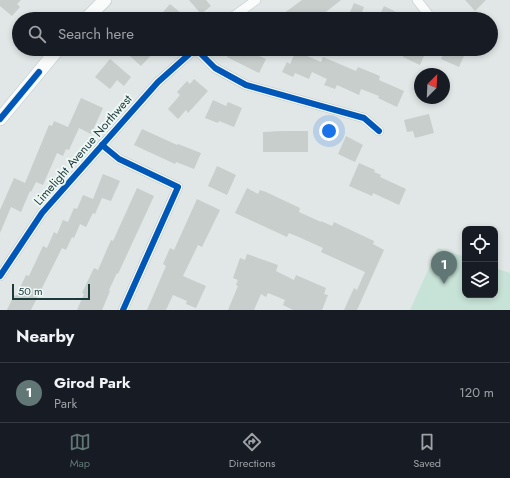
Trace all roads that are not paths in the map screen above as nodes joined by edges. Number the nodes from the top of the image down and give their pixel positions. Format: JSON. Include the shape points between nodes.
{"nodes":[{"id":1,"x":105,"y":0,"type":"edge"},
{"id":2,"x":256,"y":0,"type":"edge"},
{"id":3,"x":417,"y":0,"type":"edge"},
{"id":4,"x":93,"y":12,"type":"edge"},
{"id":5,"x":240,"y":12,"type":"edge"},
{"id":6,"x":427,"y":12,"type":"edge"},
{"id":7,"x":52,"y":56,"type":"edge"},
{"id":8,"x":187,"y":56,"type":"edge"},
{"id":9,"x":202,"y":56,"type":"edge"},
{"id":10,"x":0,"y":119,"type":"edge"},
{"id":11,"x":379,"y":131,"type":"dead end"},
{"id":12,"x":102,"y":145,"type":"junction"},
{"id":13,"x":0,"y":276,"type":"edge"},
{"id":14,"x":123,"y":310,"type":"edge"}],
"edges":[{"from":1,"to":4,"type":"main road"},
{"from":2,"to":5,"type":"street"},
{"from":3,"to":6,"type":"street"},
{"from":7,"to":10,"type":"main road"},
{"from":8,"to":12,"type":"street","name":"Limelight Avenue Northwest","via":[[158,82]]},
{"from":9,"to":11,"type":"street","via":[[214,68],[246,85],[364,118]]},
{"from":12,"to":13,"type":"street","name":"Limelight Avenue Northwest","via":[[42,213]]},
{"from":12,"to":14,"type":"street","via":[[119,159],[178,187]]}]}
